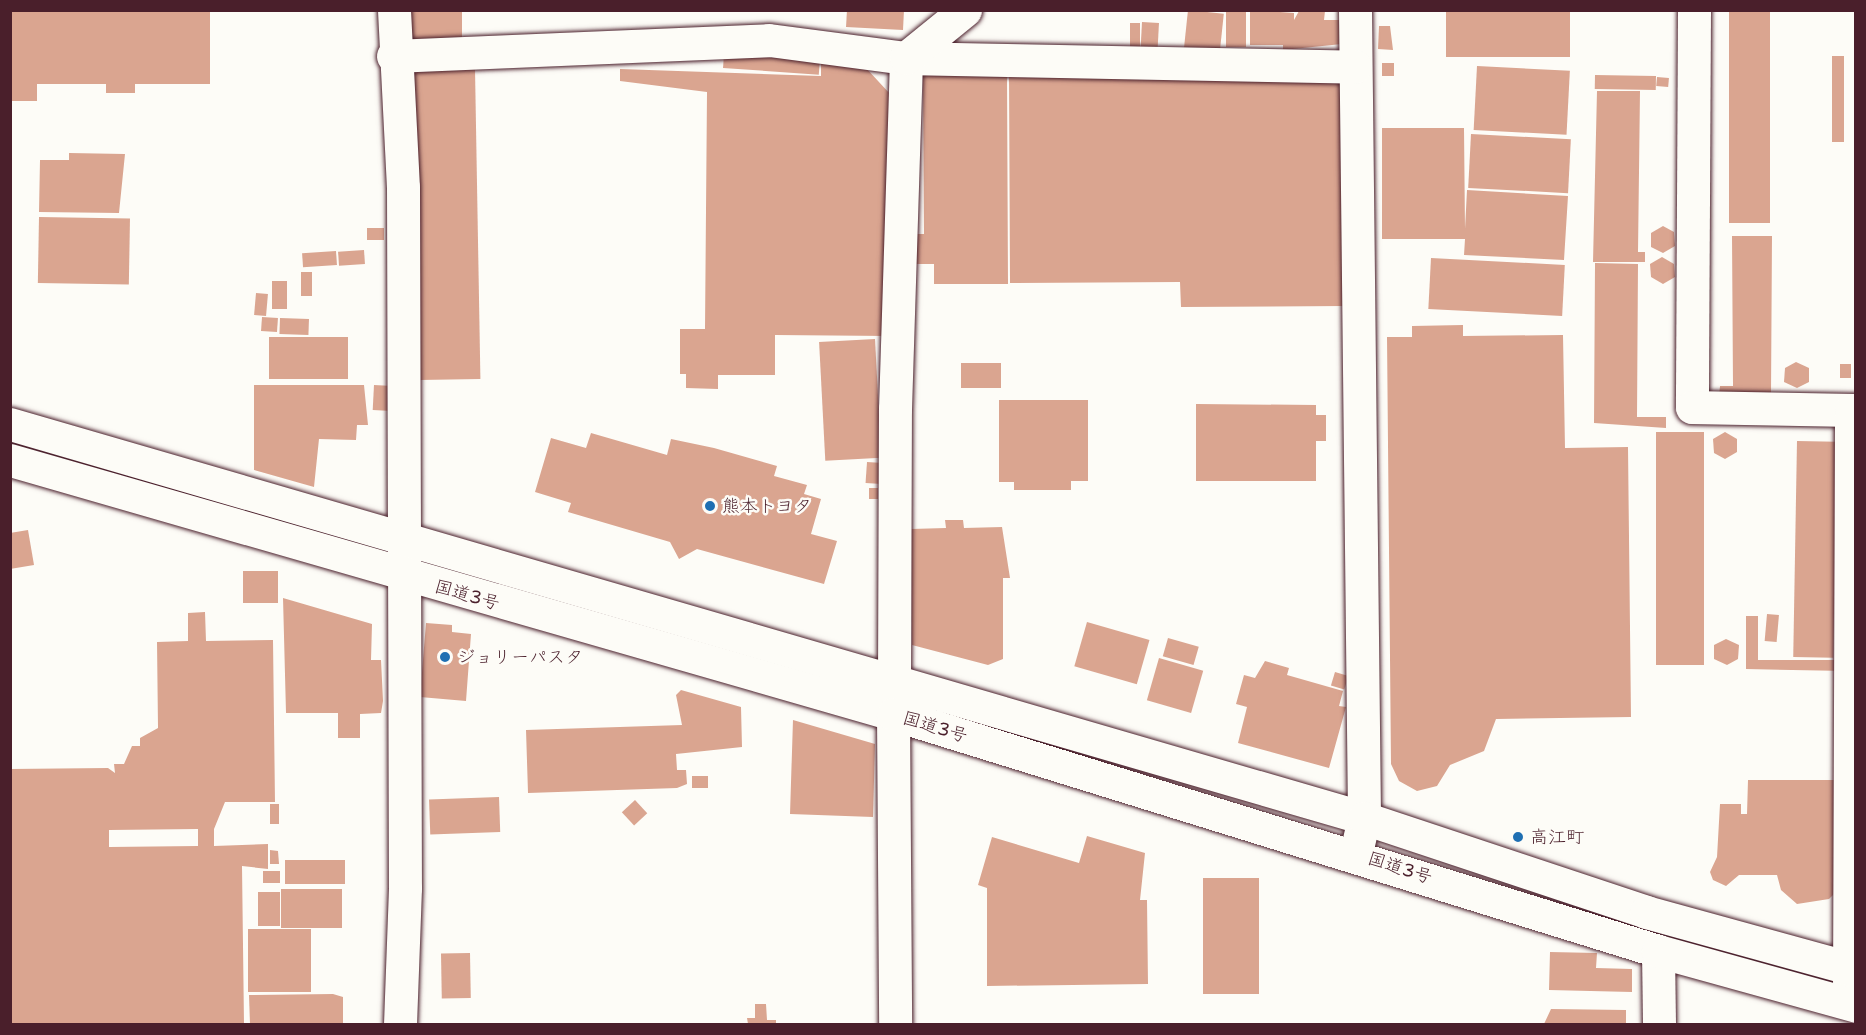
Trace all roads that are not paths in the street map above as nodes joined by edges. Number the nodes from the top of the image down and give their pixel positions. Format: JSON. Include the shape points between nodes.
{"nodes":[{"id":1,"x":394,"y":10,"type":"edge"},
{"id":2,"x":965,"y":10,"type":"edge"},
{"id":3,"x":1355,"y":10,"type":"edge"},
{"id":4,"x":1694,"y":10,"type":"edge"},
{"id":5,"x":393,"y":56,"type":"junction"},
{"id":6,"x":906,"y":58,"type":"junction"},
{"id":7,"x":1355,"y":67,"type":"junction"},
{"id":8,"x":1853,"y":410,"type":"edge"},
{"id":9,"x":10,"y":424,"type":"edge"},
{"id":10,"x":10,"y":460,"type":"edge"},
{"id":11,"x":405,"y":541,"type":"junction"},
{"id":12,"x":401,"y":576,"type":"junction"},
{"id":13,"x":1853,"y":665,"type":"edge"},
{"id":14,"x":893,"y":698,"type":"junction"},
{"id":15,"x":1364,"y":818,"type":"junction"},
{"id":16,"x":1356,"y":854,"type":"junction"},
{"id":17,"x":1658,"y":951,"type":"junction"},
{"id":18,"x":1851,"y":969,"type":"edge"},
{"id":19,"x":1852,"y":1006,"type":"edge"},
{"id":20,"x":400,"y":1024,"type":"edge"},
{"id":21,"x":894,"y":1024,"type":"edge"},
{"id":22,"x":1659,"y":1024,"type":"edge"}],
"edges":[{"from":1,"to":5,"type":"main road"},
{"from":2,"to":6,"type":"main road"},
{"from":3,"to":7,"type":"main road"},
{"from":4,"to":8,"type":"main road","via":[[1692,407]]},
{"from":5,"to":6,"type":"main road","via":[[770,40]]},
{"from":5,"to":11,"type":"main road","via":[[403,187]]},
{"from":6,"to":7,"type":"main road"},
{"from":6,"to":14,"type":"main road","via":[[895,409]]},
{"from":7,"to":15,"type":"main road"},
{"from":8,"to":13,"type":"main road"},
{"from":9,"to":11,"type":"main road","name":"国道3号"},
{"from":10,"to":12,"type":"main road","name":"国道3号"},
{"from":11,"to":12,"type":"main road"},
{"from":11,"to":14,"type":"main road","name":"国道3号"},
{"from":12,"to":14,"type":"main road","name":"国道3号"},
{"from":12,"to":20,"type":"main road","via":[[405,888]]},
{"from":13,"to":18,"type":"main road"},
{"from":14,"to":15,"type":"main road","name":"国道3号"},
{"from":14,"to":16,"type":"main road","name":"国道3号"},
{"from":14,"to":21,"type":"main road"},
{"from":15,"to":16,"type":"main road"},
{"from":15,"to":18,"type":"main road","name":"国道3号","via":[[1646,912]]},
{"from":16,"to":17,"type":"main road","name":"国道3号"},
{"from":17,"to":19,"type":"main road","name":"国道3号"},
{"from":17,"to":22,"type":"main road"},
{"from":18,"to":19,"type":"main road"}]}
